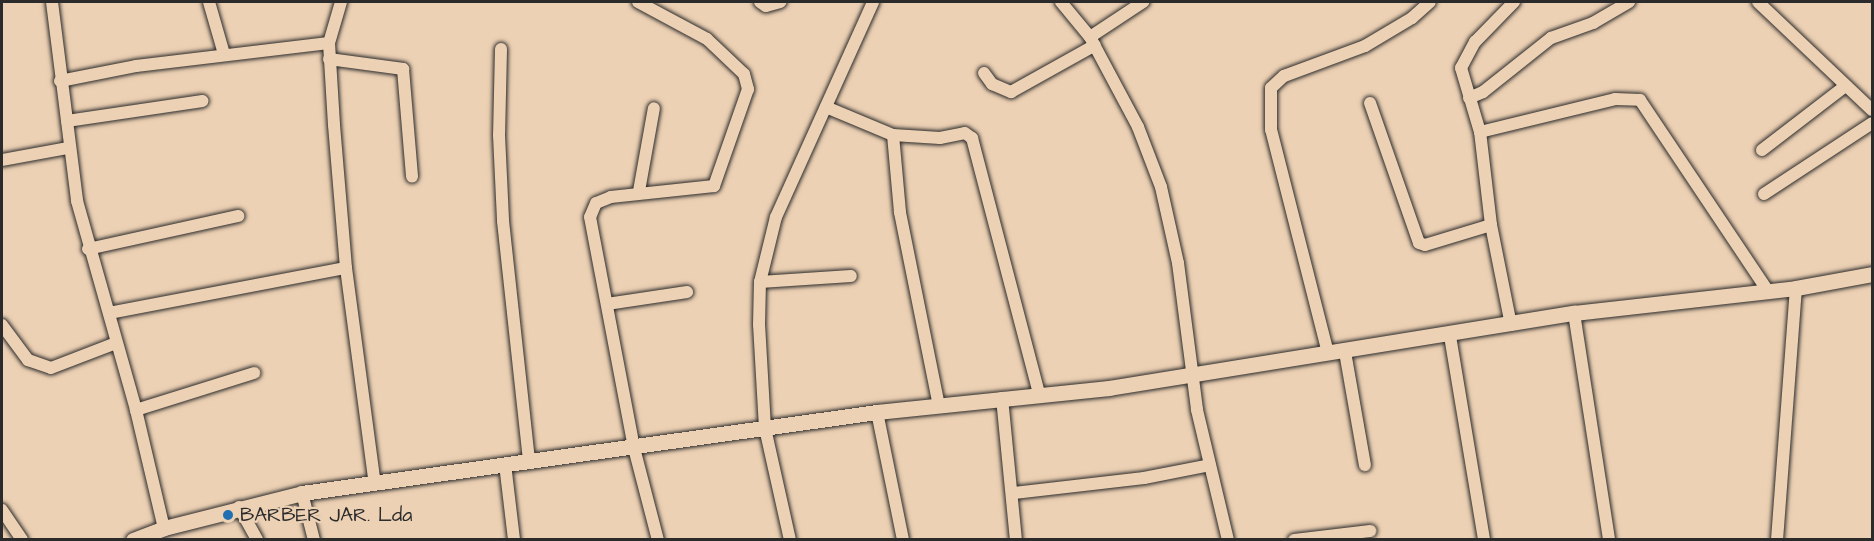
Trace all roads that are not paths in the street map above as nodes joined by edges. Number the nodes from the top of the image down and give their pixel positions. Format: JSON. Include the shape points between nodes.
{"nodes":[{"id":1,"x":54,"y":2,"type":"edge"},
{"id":2,"x":209,"y":2,"type":"edge"},
{"id":3,"x":341,"y":2,"type":"edge"},
{"id":4,"x":638,"y":2,"type":"edge"},
{"id":5,"x":760,"y":2,"type":"edge"},
{"id":6,"x":780,"y":2,"type":"edge"},
{"id":7,"x":873,"y":2,"type":"edge"},
{"id":8,"x":1061,"y":2,"type":"edge"},
{"id":9,"x":1143,"y":2,"type":"edge"},
{"id":10,"x":1430,"y":2,"type":"edge"},
{"id":11,"x":1514,"y":2,"type":"edge"},
{"id":12,"x":1629,"y":2,"type":"edge"},
{"id":13,"x":1758,"y":2,"type":"edge"},
{"id":14,"x":1092,"y":41,"type":"junction"},
{"id":15,"x":329,"y":43,"type":"junction"},
{"id":16,"x":501,"y":49,"type":"dead end"},
{"id":17,"x":224,"y":54,"type":"junction"},
{"id":18,"x":329,"y":59,"type":"junction"},
{"id":19,"x":984,"y":73,"type":"dead end"},
{"id":20,"x":60,"y":81,"type":"junction"},
{"id":21,"x":1844,"y":87,"type":"junction"},
{"id":22,"x":1468,"y":98,"type":"junction"},
{"id":23,"x":203,"y":101,"type":"dead end"},
{"id":24,"x":1370,"y":104,"type":"dead end"},
{"id":25,"x":826,"y":107,"type":"junction"},
{"id":26,"x":654,"y":108,"type":"dead end"},
{"id":27,"x":1872,"y":110,"type":"edge"},
{"id":28,"x":66,"y":121,"type":"junction"},
{"id":29,"x":1872,"y":123,"type":"edge"},
{"id":30,"x":1480,"y":132,"type":"junction"},
{"id":31,"x":893,"y":135,"type":"junction"},
{"id":32,"x":68,"y":148,"type":"junction"},
{"id":33,"x":1762,"y":150,"type":"dead end"},
{"id":34,"x":2,"y":160,"type":"edge"},
{"id":35,"x":412,"y":177,"type":"dead end"},
{"id":36,"x":639,"y":191,"type":"junction"},
{"id":37,"x":1764,"y":194,"type":"dead end"},
{"id":38,"x":238,"y":216,"type":"dead end"},
{"id":39,"x":1491,"y":225,"type":"junction"},
{"id":40,"x":88,"y":249,"type":"junction"},
{"id":41,"x":346,"y":268,"type":"junction"},
{"id":42,"x":1872,"y":274,"type":"edge"},
{"id":43,"x":851,"y":276,"type":"dead end"},
{"id":44,"x":760,"y":282,"type":"junction"},
{"id":45,"x":1796,"y":288,"type":"junction"},
{"id":46,"x":1768,"y":291,"type":"junction"},
{"id":47,"x":687,"y":292,"type":"dead end"},
{"id":48,"x":607,"y":304,"type":"junction"},
{"id":49,"x":109,"y":313,"type":"junction"},
{"id":50,"x":1574,"y":314,"type":"junction"},
{"id":51,"x":2,"y":325,"type":"edge"},
{"id":52,"x":1511,"y":325,"type":"junction"},
{"id":53,"x":1450,"y":336,"type":"junction"},
{"id":54,"x":116,"y":342,"type":"junction"},
{"id":55,"x":1345,"y":352,"type":"junction"},
{"id":56,"x":1328,"y":353,"type":"junction"},
{"id":57,"x":254,"y":373,"type":"dead end"},
{"id":58,"x":1191,"y":375,"type":"junction"},
{"id":59,"x":1040,"y":393,"type":"junction"},
{"id":60,"x":1002,"y":398,"type":"junction"},
{"id":61,"x":939,"y":406,"type":"junction"},
{"id":62,"x":136,"y":410,"type":"junction"},
{"id":63,"x":877,"y":412,"type":"junction"},
{"id":64,"x":765,"y":428,"type":"junction"},
{"id":65,"x":634,"y":448,"type":"junction"},
{"id":66,"x":529,"y":460,"type":"junction"},
{"id":67,"x":505,"y":464,"type":"junction"},
{"id":68,"x":1210,"y":465,"type":"junction"},
{"id":69,"x":1365,"y":465,"type":"dead end"},
{"id":70,"x":375,"y":484,"type":"junction"},
{"id":71,"x":302,"y":493,"type":"junction"},
{"id":72,"x":1014,"y":493,"type":"junction"},
{"id":73,"x":239,"y":507,"type":"junction"},
{"id":74,"x":2,"y":510,"type":"edge"},
{"id":75,"x":164,"y":528,"type":"junction"},
{"id":76,"x":1370,"y":531,"type":"dead end"},
{"id":77,"x":134,"y":539,"type":"edge"},
{"id":78,"x":22,"y":540,"type":"edge"},
{"id":79,"x":257,"y":540,"type":"edge"},
{"id":80,"x":314,"y":540,"type":"edge"},
{"id":81,"x":514,"y":540,"type":"edge"},
{"id":82,"x":658,"y":540,"type":"edge"},
{"id":83,"x":790,"y":540,"type":"edge"},
{"id":84,"x":903,"y":540,"type":"edge"},
{"id":85,"x":1016,"y":540,"type":"edge"},
{"id":86,"x":1228,"y":540,"type":"edge"},
{"id":87,"x":1294,"y":540,"type":"edge"},
{"id":88,"x":1484,"y":540,"type":"edge"},
{"id":89,"x":1609,"y":540,"type":"edge"},
{"id":90,"x":1777,"y":540,"type":"edge"}],
"edges":[{"from":1,"to":20,"type":"street"},
{"from":2,"to":17,"type":"street"},
{"from":3,"to":15,"type":"street"},
{"from":4,"to":36,"type":"street","via":[[707,39],[744,74],[748,89],[714,186]]},
{"from":5,"to":6,"type":"street","via":[[766,6]]},
{"from":7,"to":25,"type":"street"},
{"from":8,"to":14,"type":"street"},
{"from":9,"to":14,"type":"street"},
{"from":10,"to":56,"type":"street","via":[[1412,18],[1365,46],[1284,76],[1271,88],[1271,130]]},
{"from":11,"to":22,"type":"street","via":[[1466,55],[1461,68]]},
{"from":12,"to":22,"type":"street","via":[[1593,23],[1543,43],[1483,92]]},
{"from":13,"to":21,"type":"street"},
{"from":14,"to":19,"type":"street","via":[[1011,92],[997,87]]},
{"from":14,"to":58,"type":"street","via":[[1138,127],[1161,187],[1178,263]]},
{"from":15,"to":17,"type":"street"},
{"from":15,"to":18,"type":"street"},
{"from":16,"to":66,"type":"street","via":[[503,221]]},
{"from":17,"to":20,"type":"street"},
{"from":18,"to":35,"type":"street","via":[[403,69]]},
{"from":18,"to":41,"type":"street"},
{"from":20,"to":28,"type":"street"},
{"from":21,"to":27,"type":"street"},
{"from":21,"to":33,"type":"street"},
{"from":22,"to":30,"type":"street"},
{"from":23,"to":28,"type":"street"},
{"from":24,"to":39,"type":"street","via":[[1421,245]]},
{"from":25,"to":31,"type":"street"},
{"from":25,"to":44,"type":"street","via":[[776,218]]},
{"from":26,"to":36,"type":"street"},
{"from":28,"to":32,"type":"street"},
{"from":29,"to":37,"type":"street"},
{"from":30,"to":39,"type":"street"},
{"from":30,"to":46,"type":"street","via":[[1615,99],[1640,100]]},
{"from":31,"to":59,"type":"street","via":[[921,138],[964,133],[972,138]]},
{"from":31,"to":61,"type":"street","via":[[903,232]]},
{"from":32,"to":34,"type":"street"},
{"from":32,"to":40,"type":"street"},
{"from":36,"to":48,"type":"street","via":[[611,197],[591,208],[590,226]]},
{"from":38,"to":40,"type":"street"},
{"from":39,"to":52,"type":"street"},
{"from":40,"to":49,"type":"street"},
{"from":41,"to":49,"type":"street"},
{"from":41,"to":70,"type":"street"},
{"from":42,"to":45,"type":"street"},
{"from":43,"to":44,"type":"street"},
{"from":44,"to":64,"type":"street"},
{"from":45,"to":46,"type":"street"},
{"from":45,"to":90,"type":"street"},
{"from":46,"to":50,"type":"street"},
{"from":47,"to":48,"type":"street"},
{"from":48,"to":65,"type":"street"},
{"from":49,"to":54,"type":"street"},
{"from":50,"to":52,"type":"street"},
{"from":50,"to":89,"type":"street"},
{"from":51,"to":54,"type":"street","via":[[28,360],[45,367],[64,365]]},
{"from":52,"to":53,"type":"street"},
{"from":53,"to":55,"type":"street"},
{"from":53,"to":88,"type":"street"},
{"from":54,"to":62,"type":"street"},
{"from":55,"to":56,"type":"street"},
{"from":55,"to":69,"type":"street"},
{"from":56,"to":58,"type":"street"},
{"from":57,"to":62,"type":"street"},
{"from":58,"to":59,"type":"street"},
{"from":58,"to":68,"type":"street"},
{"from":59,"to":60,"type":"street"},
{"from":60,"to":61,"type":"street"},
{"from":60,"to":72,"type":"street"},
{"from":61,"to":63,"type":"street"},
{"from":62,"to":75,"type":"street"},
{"from":63,"to":64,"type":"street"},
{"from":63,"to":84,"type":"street"},
{"from":64,"to":65,"type":"street"},
{"from":64,"to":83,"type":"street"},
{"from":65,"to":66,"type":"street"},
{"from":65,"to":82,"type":"street"},
{"from":66,"to":67,"type":"street"},
{"from":67,"to":70,"type":"street"},
{"from":67,"to":81,"type":"street"},
{"from":68,"to":72,"type":"street","via":[[1144,478]]},
{"from":68,"to":86,"type":"street"},
{"from":70,"to":71,"type":"street"},
{"from":71,"to":73,"type":"street"},
{"from":71,"to":80,"type":"street"},
{"from":72,"to":85,"type":"street"},
{"from":73,"to":75,"type":"street"},
{"from":73,"to":79,"type":"street"},
{"from":74,"to":78,"type":"street"},
{"from":75,"to":77,"type":"street"},
{"from":76,"to":87,"type":"street"}]}
